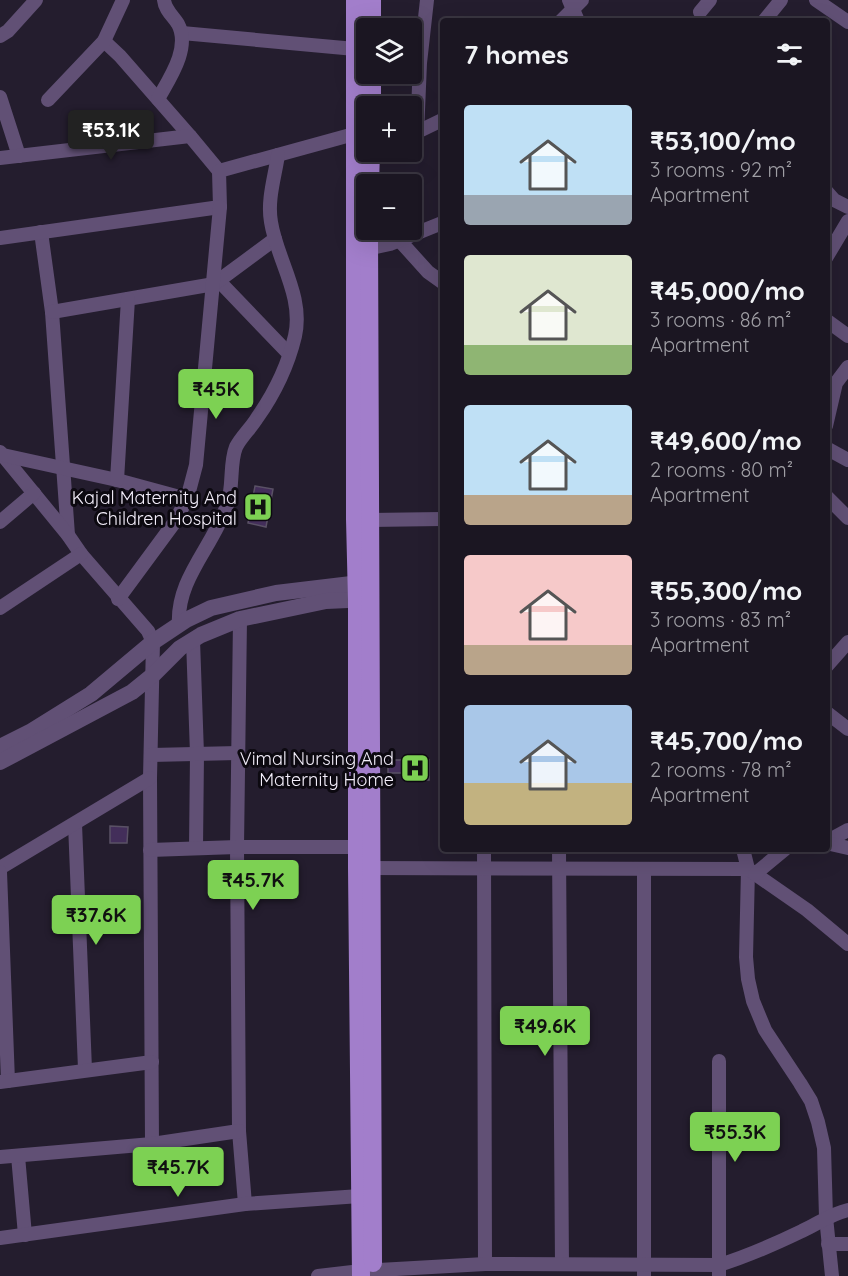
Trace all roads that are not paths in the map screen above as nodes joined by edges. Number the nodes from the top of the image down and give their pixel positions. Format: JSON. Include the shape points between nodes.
{"nodes":[{"id":1,"x":36,"y":0,"type":"edge"},
{"id":2,"x":123,"y":0,"type":"edge"},
{"id":3,"x":164,"y":0,"type":"edge"},
{"id":4,"x":355,"y":0,"type":"edge"},
{"id":5,"x":372,"y":0,"type":"edge"},
{"id":6,"x":427,"y":0,"type":"edge"},
{"id":7,"x":710,"y":0,"type":"edge"},
{"id":8,"x":781,"y":0,"type":"edge"},
{"id":9,"x":816,"y":0,"type":"edge"},
{"id":10,"x":576,"y":8,"type":"edge"},
{"id":11,"x":700,"y":12,"type":"dead end"},
{"id":12,"x":372,"y":18,"type":"edge"},
{"id":13,"x":564,"y":18,"type":"edge"},
{"id":14,"x":766,"y":18,"type":"edge"},
{"id":15,"x":848,"y":22,"type":"edge"},
{"id":16,"x":182,"y":33,"type":"junction"},
{"id":17,"x":0,"y":36,"type":"edge"},
{"id":18,"x":104,"y":41,"type":"junction"},
{"id":19,"x":355,"y":50,"type":"junction"},
{"id":20,"x":358,"y":96,"type":"edge"},
{"id":21,"x":417,"y":96,"type":"edge"},
{"id":22,"x":0,"y":97,"type":"edge"},
{"id":23,"x":158,"y":99,"type":"junction"},
{"id":24,"x":48,"y":100,"type":"dead end"},
{"id":25,"x":440,"y":121,"type":"edge"},
{"id":26,"x":422,"y":130,"type":"edge"},
{"id":27,"x":190,"y":136,"type":"junction"},
{"id":28,"x":356,"y":146,"type":"edge"},
{"id":29,"x":278,"y":155,"type":"junction"},
{"id":30,"x":19,"y":156,"type":"junction"},
{"id":31,"x":0,"y":159,"type":"edge"},
{"id":32,"x":361,"y":162,"type":"edge"},
{"id":33,"x":219,"y":171,"type":"junction"},
{"id":34,"x":830,"y":198,"type":"edge"},
{"id":35,"x":220,"y":207,"type":"junction"},
{"id":36,"x":848,"y":207,"type":"edge"},
{"id":37,"x":848,"y":221,"type":"edge"},
{"id":38,"x":440,"y":225,"type":"edge"},
{"id":39,"x":41,"y":232,"type":"junction"},
{"id":40,"x":0,"y":238,"type":"edge"},
{"id":41,"x":274,"y":239,"type":"junction"},
{"id":42,"x":365,"y":240,"type":"edge"},
{"id":43,"x":400,"y":241,"type":"junction"},
{"id":44,"x":361,"y":250,"type":"junction"},
{"id":45,"x":830,"y":251,"type":"edge"},
{"id":46,"x":440,"y":281,"type":"edge"},
{"id":47,"x":216,"y":282,"type":"junction"},
{"id":48,"x":128,"y":299,"type":"junction"},
{"id":49,"x":52,"y":312,"type":"junction"},
{"id":50,"x":830,"y":323,"type":"edge"},
{"id":51,"x":848,"y":336,"type":"edge"},
{"id":52,"x":289,"y":354,"type":"junction"},
{"id":53,"x":848,"y":367,"type":"edge"},
{"id":54,"x":830,"y":409,"type":"edge"},
{"id":55,"x":830,"y":450,"type":"edge"},
{"id":56,"x":1,"y":453,"type":"edge"},
{"id":57,"x":848,"y":460,"type":"edge"},
{"id":58,"x":64,"y":469,"type":"junction"},
{"id":59,"x":117,"y":480,"type":"junction"},
{"id":60,"x":34,"y":494,"type":"junction"},
{"id":61,"x":187,"y":499,"type":"junction"},
{"id":62,"x":830,"y":499,"type":"edge"},
{"id":63,"x":848,"y":518,"type":"edge"},
{"id":64,"x":440,"y":519,"type":"edge"},
{"id":65,"x":370,"y":520,"type":"junction"},
{"id":66,"x":0,"y":522,"type":"edge"},
{"id":67,"x":69,"y":535,"type":"junction"},
{"id":68,"x":81,"y":554,"type":"junction"},
{"id":69,"x":363,"y":591,"type":"junction"},
{"id":70,"x":118,"y":599,"type":"junction"},
{"id":71,"x":0,"y":608,"type":"edge"},
{"id":72,"x":240,"y":619,"type":"junction"},
{"id":73,"x":179,"y":626,"type":"junction"},
{"id":74,"x":193,"y":640,"type":"junction"},
{"id":75,"x":153,"y":642,"type":"junction"},
{"id":76,"x":847,"y":644,"type":"edge"},
{"id":77,"x":830,"y":663,"type":"edge"},
{"id":78,"x":153,"y":675,"type":"junction"},
{"id":79,"x":830,"y":715,"type":"edge"},
{"id":80,"x":848,"y":729,"type":"edge"},
{"id":81,"x":0,"y":747,"type":"edge"},
{"id":82,"x":238,"y":753,"type":"junction"},
{"id":83,"x":151,"y":754,"type":"junction"},
{"id":84,"x":197,"y":754,"type":"junction"},
{"id":85,"x":0,"y":762,"type":"edge"},
{"id":86,"x":150,"y":778,"type":"junction"},
{"id":87,"x":75,"y":824,"type":"junction"},
{"id":88,"x":848,"y":830,"type":"edge"},
{"id":89,"x":830,"y":841,"type":"edge"},
{"id":90,"x":830,"y":844,"type":"edge"},
{"id":91,"x":237,"y":847,"type":"junction"},
{"id":92,"x":357,"y":847,"type":"junction"},
{"id":93,"x":196,"y":848,"type":"junction"},
{"id":94,"x":848,"y":848,"type":"edge"},
{"id":95,"x":150,"y":850,"type":"junction"},
{"id":96,"x":484,"y":852,"type":"edge"},
{"id":97,"x":559,"y":852,"type":"edge"},
{"id":98,"x":743,"y":852,"type":"edge"},
{"id":99,"x":781,"y":852,"type":"edge"},
{"id":100,"x":364,"y":868,"type":"junction"},
{"id":101,"x":484,"y":869,"type":"junction"},
{"id":102,"x":559,"y":869,"type":"junction"},
{"id":103,"x":644,"y":869,"type":"junction"},
{"id":104,"x":0,"y":870,"type":"edge"},
{"id":105,"x":752,"y":872,"type":"junction"},
{"id":106,"x":848,"y":944,"type":"edge"},
{"id":107,"x":719,"y":1061,"type":"dead end"},
{"id":108,"x":152,"y":1062,"type":"junction"},
{"id":109,"x":86,"y":1069,"type":"junction"},
{"id":110,"x":4,"y":1081,"type":"edge"},
{"id":111,"x":239,"y":1131,"type":"junction"},
{"id":112,"x":152,"y":1144,"type":"junction"},
{"id":113,"x":18,"y":1156,"type":"junction"},
{"id":114,"x":0,"y":1157,"type":"edge"},
{"id":115,"x":360,"y":1196,"type":"junction"},
{"id":116,"x":245,"y":1204,"type":"junction"},
{"id":117,"x":848,"y":1210,"type":"edge"},
{"id":118,"x":826,"y":1217,"type":"junction"},
{"id":119,"x":25,"y":1235,"type":"junction"},
{"id":120,"x":0,"y":1238,"type":"edge"},
{"id":121,"x":828,"y":1244,"type":"junction"},
{"id":122,"x":848,"y":1244,"type":"edge"},
{"id":123,"x":485,"y":1264,"type":"junction"},
{"id":124,"x":562,"y":1264,"type":"junction"},
{"id":125,"x":719,"y":1270,"type":"edge"},
{"id":126,"x":644,"y":1271,"type":"edge"},
{"id":127,"x":367,"y":1273,"type":"edge"},
{"id":128,"x":318,"y":1276,"type":"edge"},
{"id":129,"x":832,"y":1276,"type":"edge"}],
"edges":[{"from":1,"to":17,"type":"street"},
{"from":2,"to":18,"type":"street"},
{"from":3,"to":16,"type":"street"},
{"from":4,"to":19,"type":"main road"},
{"from":5,"to":12,"type":"main road"},
{"from":6,"to":21,"type":"street"},
{"from":7,"to":11,"type":"street"},
{"from":8,"to":14,"type":"street"},
{"from":9,"to":15,"type":"street"},
{"from":10,"to":13,"type":"street"},
{"from":16,"to":19,"type":"street"},
{"from":16,"to":23,"type":"street","via":[[175,68]]},
{"from":18,"to":23,"type":"street"},
{"from":18,"to":24,"type":"street"},
{"from":19,"to":20,"type":"main road"},
{"from":22,"to":30,"type":"street"},
{"from":23,"to":27,"type":"street"},
{"from":25,"to":26,"type":"street"},
{"from":27,"to":30,"type":"street"},
{"from":27,"to":33,"type":"street"},
{"from":28,"to":29,"type":"street"},
{"from":29,"to":33,"type":"street"},
{"from":29,"to":41,"type":"street","via":[[270,202]]},
{"from":30,"to":31,"type":"street"},
{"from":32,"to":44,"type":"main road"},
{"from":33,"to":35,"type":"street"},
{"from":34,"to":36,"type":"street"},
{"from":35,"to":39,"type":"street"},
{"from":35,"to":47,"type":"street"},
{"from":37,"to":45,"type":"street"},
{"from":38,"to":43,"type":"street"},
{"from":39,"to":40,"type":"street"},
{"from":39,"to":49,"type":"street"},
{"from":41,"to":47,"type":"street"},
{"from":41,"to":52,"type":"street","via":[[291,283],[297,314],[296,335]]},
{"from":42,"to":44,"type":"main road"},
{"from":43,"to":44,"type":"street"},
{"from":43,"to":46,"type":"street"},
{"from":44,"to":65,"type":"main road"},
{"from":44,"to":69,"type":"main road"},
{"from":47,"to":48,"type":"street"},
{"from":47,"to":52,"type":"street"},
{"from":47,"to":61,"type":"street","via":[[196,465]]},
{"from":48,"to":49,"type":"street"},
{"from":48,"to":59,"type":"street"},
{"from":49,"to":58,"type":"street"},
{"from":50,"to":51,"type":"street"},
{"from":52,"to":73,"type":"street","via":[[271,398],[236,448],[227,507],[181,597]]},
{"from":53,"to":54,"type":"street","via":[[836,383]]},
{"from":55,"to":57,"type":"street"},
{"from":56,"to":58,"type":"street"},
{"from":56,"to":60,"type":"street"},
{"from":58,"to":59,"type":"street"},
{"from":58,"to":67,"type":"street"},
{"from":59,"to":61,"type":"street"},
{"from":60,"to":66,"type":"street"},
{"from":60,"to":67,"type":"street"},
{"from":61,"to":70,"type":"street"},
{"from":62,"to":63,"type":"street"},
{"from":64,"to":65,"type":"street"},
{"from":65,"to":69,"type":"main road"},
{"from":67,"to":68,"type":"street"},
{"from":68,"to":70,"type":"street"},
{"from":68,"to":71,"type":"street"},
{"from":69,"to":72,"type":"street"},
{"from":69,"to":73,"type":"street","via":[[236,601],[211,608]]},
{"from":69,"to":92,"type":"main road"},
{"from":69,"to":100,"type":"main road"},
{"from":70,"to":75,"type":"street","via":[[148,631]]},
{"from":72,"to":74,"type":"street"},
{"from":72,"to":82,"type":"street"},
{"from":73,"to":75,"type":"street"},
{"from":74,"to":78,"type":"street"},
{"from":74,"to":84,"type":"street"},
{"from":75,"to":78,"type":"street"},
{"from":75,"to":81,"type":"street","via":[[91,694]]},
{"from":76,"to":77,"type":"street"},
{"from":78,"to":83,"type":"street"},
{"from":78,"to":85,"type":"street","via":[[114,703]]},
{"from":79,"to":80,"type":"street"},
{"from":82,"to":84,"type":"street"},
{"from":82,"to":91,"type":"street"},
{"from":83,"to":84,"type":"street"},
{"from":83,"to":86,"type":"street"},
{"from":84,"to":93,"type":"street"},
{"from":86,"to":87,"type":"street"},
{"from":86,"to":95,"type":"street"},
{"from":87,"to":104,"type":"street"},
{"from":87,"to":109,"type":"street"},
{"from":88,"to":89,"type":"street"},
{"from":90,"to":94,"type":"street"},
{"from":91,"to":92,"type":"street"},
{"from":91,"to":93,"type":"street"},
{"from":91,"to":111,"type":"street"},
{"from":92,"to":100,"type":"main road"},
{"from":93,"to":95,"type":"street"},
{"from":95,"to":108,"type":"street"},
{"from":96,"to":101,"type":"street"},
{"from":97,"to":102,"type":"street"},
{"from":98,"to":105,"type":"street"},
{"from":99,"to":105,"type":"street"},
{"from":100,"to":101,"type":"street"},
{"from":100,"to":115,"type":"main road"},
{"from":100,"to":127,"type":"main road"},
{"from":101,"to":102,"type":"street"},
{"from":101,"to":123,"type":"street"},
{"from":102,"to":103,"type":"street"},
{"from":102,"to":124,"type":"street"},
{"from":103,"to":105,"type":"street"},
{"from":103,"to":126,"type":"street"},
{"from":104,"to":110,"type":"street"},
{"from":105,"to":106,"type":"street"},
{"from":105,"to":118,"type":"street","via":[[748,979],[765,1030],[811,1101],[818,1122],[824,1148]]},
{"from":107,"to":125,"type":"street"},
{"from":108,"to":109,"type":"street"},
{"from":108,"to":112,"type":"street"},
{"from":109,"to":110,"type":"street"},
{"from":111,"to":112,"type":"street"},
{"from":111,"to":116,"type":"street"},
{"from":112,"to":113,"type":"street"},
{"from":113,"to":114,"type":"street"},
{"from":113,"to":119,"type":"street"},
{"from":115,"to":116,"type":"street"},
{"from":115,"to":127,"type":"main road"},
{"from":116,"to":119,"type":"street"},
{"from":117,"to":118,"type":"street"},
{"from":118,"to":121,"type":"street"},
{"from":118,"to":125,"type":"street"},
{"from":119,"to":120,"type":"street"},
{"from":121,"to":122,"type":"street"},
{"from":121,"to":129,"type":"street"},
{"from":123,"to":124,"type":"street"},
{"from":123,"to":127,"type":"street"},
{"from":124,"to":126,"type":"street"},
{"from":125,"to":126,"type":"street"},
{"from":127,"to":128,"type":"street"}]}
